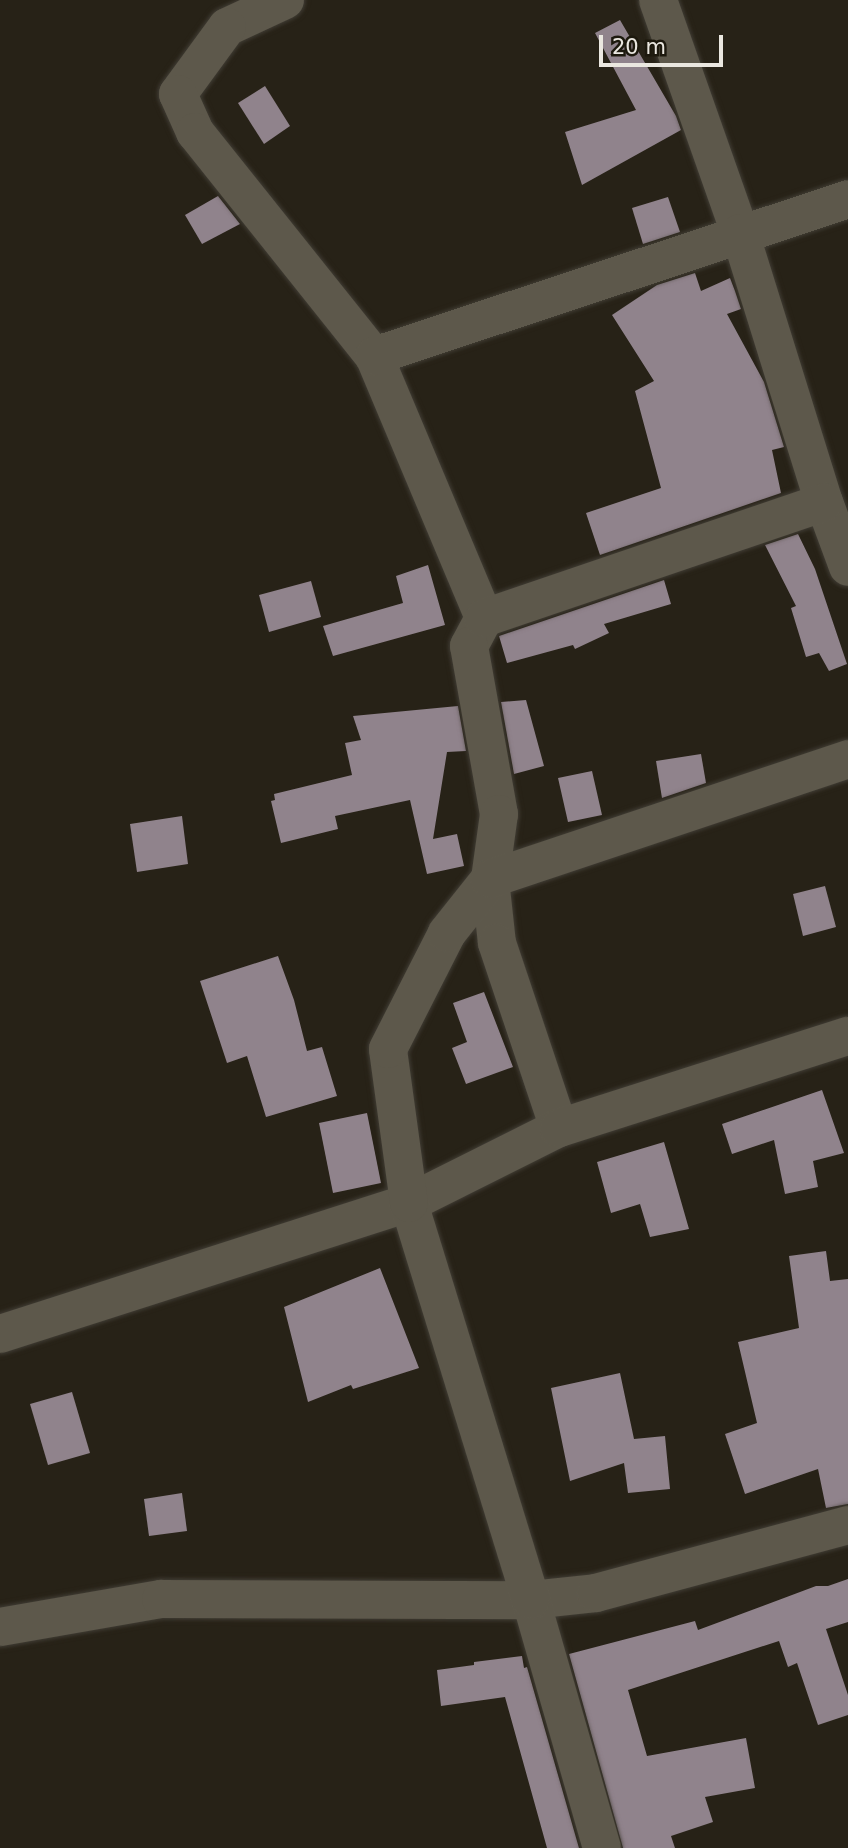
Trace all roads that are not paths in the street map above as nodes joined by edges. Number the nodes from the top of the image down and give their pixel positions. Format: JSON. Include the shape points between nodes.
{"nodes":[{"id":1,"x":285,"y":0,"type":"edge"},
{"id":2,"x":658,"y":0,"type":"edge"},
{"id":3,"x":848,"y":198,"type":"edge"},
{"id":4,"x":740,"y":233,"type":"junction"},
{"id":5,"x":374,"y":356,"type":"junction"},
{"id":6,"x":824,"y":502,"type":"junction"},
{"id":7,"x":848,"y":567,"type":"edge"},
{"id":8,"x":484,"y":618,"type":"junction"},
{"id":9,"x":848,"y":759,"type":"edge"},
{"id":10,"x":490,"y":878,"type":"junction"},
{"id":11,"x":848,"y":1036,"type":"edge"},
{"id":12,"x":559,"y":1128,"type":"junction"},
{"id":13,"x":409,"y":1203,"type":"junction"},
{"id":14,"x":0,"y":1334,"type":"edge"},
{"id":15,"x":848,"y":1525,"type":"edge"},
{"id":16,"x":531,"y":1600,"type":"junction"},
{"id":17,"x":0,"y":1627,"type":"edge"},
{"id":18,"x":602,"y":1848,"type":"edge"}],
"edges":[{"from":1,"to":5,"type":"street","via":[[226,27],[178,94],[195,132]]},
{"from":2,"to":4,"type":"street"},
{"from":3,"to":4,"type":"street"},
{"from":4,"to":5,"type":"street"},
{"from":4,"to":6,"type":"street"},
{"from":5,"to":8,"type":"street"},
{"from":6,"to":7,"type":"street"},
{"from":6,"to":8,"type":"street"},
{"from":8,"to":10,"type":"street","via":[[469,646],[499,814]]},
{"from":9,"to":10,"type":"street"},
{"from":10,"to":12,"type":"street","via":[[497,943]]},
{"from":10,"to":13,"type":"street","via":[[447,933],[388,1049]]},
{"from":11,"to":12,"type":"street"},
{"from":12,"to":13,"type":"street"},
{"from":13,"to":14,"type":"street"},
{"from":13,"to":16,"type":"street"},
{"from":15,"to":16,"type":"street","via":[[596,1593]]},
{"from":16,"to":17,"type":"street","via":[[161,1599]]},
{"from":16,"to":18,"type":"street"}]}
